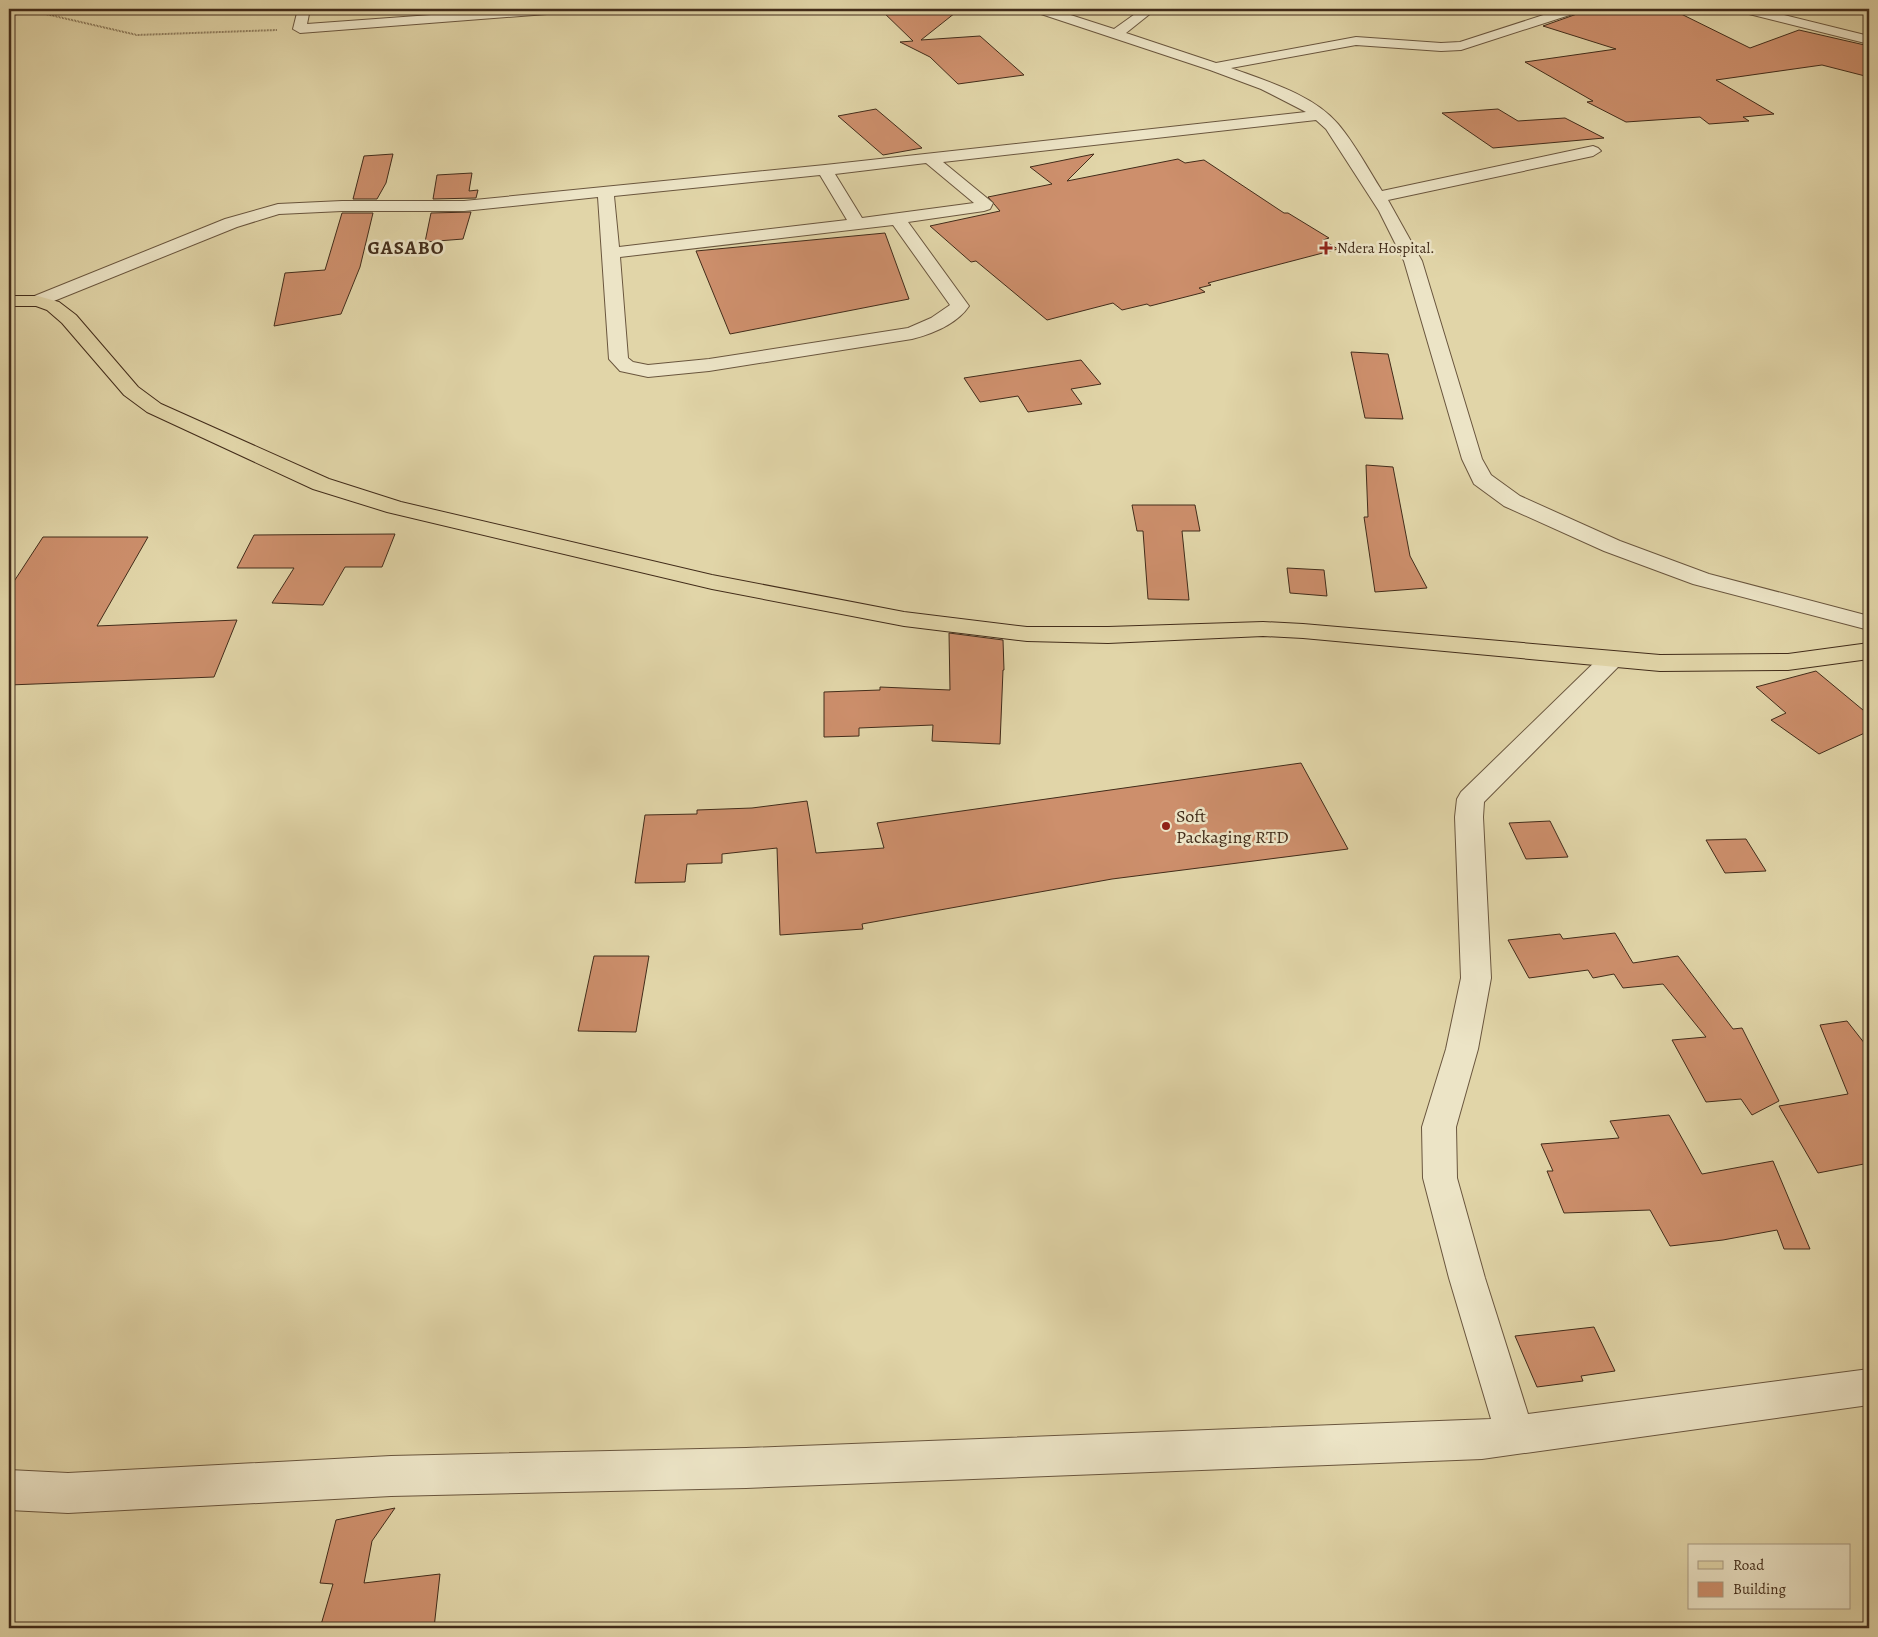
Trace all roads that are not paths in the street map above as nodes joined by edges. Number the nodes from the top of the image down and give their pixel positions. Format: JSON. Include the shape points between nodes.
{"nodes":[{"id":1,"x":304,"y":9,"type":"edge"},
{"id":2,"x":560,"y":9,"type":"edge"},
{"id":3,"x":1040,"y":9,"type":"edge"},
{"id":4,"x":1150,"y":9,"type":"edge"},
{"id":5,"x":1574,"y":9,"type":"edge"},
{"id":6,"x":1746,"y":9,"type":"edge"},
{"id":7,"x":1116,"y":34,"type":"junction"},
{"id":8,"x":1869,"y":40,"type":"edge"},
{"id":9,"x":1215,"y":67,"type":"junction"},
{"id":10,"x":1321,"y":115,"type":"junction"},
{"id":11,"x":1593,"y":151,"type":"dead end"},
{"id":12,"x":930,"y":159,"type":"junction"},
{"id":13,"x":825,"y":170,"type":"junction"},
{"id":14,"x":606,"y":192,"type":"junction"},
{"id":15,"x":1378,"y":197,"type":"junction"},
{"id":16,"x":898,"y":219,"type":"junction"},
{"id":17,"x":857,"y":223,"type":"junction"},
{"id":18,"x":611,"y":253,"type":"junction"},
{"id":19,"x":9,"y":300,"type":"edge"},
{"id":20,"x":38,"y":301,"type":"junction"},
{"id":21,"x":1869,"y":623,"type":"edge"},
{"id":22,"x":1869,"y":651,"type":"edge"},
{"id":23,"x":1612,"y":658,"type":"junction"},
{"id":24,"x":1869,"y":1387,"type":"edge"},
{"id":25,"x":1515,"y":1436,"type":"junction"},
{"id":26,"x":9,"y":1490,"type":"edge"}],
"edges":[{"from":1,"to":2,"type":"street","via":[[300,29]]},
{"from":3,"to":7,"type":"street"},
{"from":4,"to":7,"type":"street"},
{"from":5,"to":9,"type":"street","via":[[1461,46],[1356,41]]},
{"from":6,"to":8,"type":"street"},
{"from":7,"to":9,"type":"street"},
{"from":9,"to":10,"type":"street","via":[[1266,86]]},
{"from":10,"to":12,"type":"street"},
{"from":10,"to":15,"type":"street","via":[[1332,126]]},
{"from":11,"to":15,"type":"street"},
{"from":12,"to":13,"type":"street"},
{"from":12,"to":16,"type":"street","via":[[985,203],[984,206]]},
{"from":13,"to":14,"type":"street"},
{"from":13,"to":17,"type":"street"},
{"from":14,"to":18,"type":"street"},
{"from":14,"to":20,"type":"street","via":[[464,206],[278,209],[231,223]]},
{"from":15,"to":21,"type":"street","via":[[1413,262],[1472,459],[1482,478],[1512,502],[1612,546],[1701,579]]},
{"from":16,"to":17,"type":"street"},
{"from":16,"to":18,"type":"street","via":[[960,306],[950,316],[912,332],[709,365],[648,371],[627,367],[619,359]]},
{"from":17,"to":18,"type":"street"},
{"from":19,"to":20,"type":"main road"},
{"from":20,"to":23,"type":"main road","via":[[53,306],[69,320],[131,391],[154,408],[321,484],[395,507],[712,582],[904,619],[1027,634],[1108,635],[1263,629]]},
{"from":22,"to":23,"type":"main road","via":[[1788,662],[1660,663]]},
{"from":23,"to":25,"type":"street","via":[[1471,799],[1469,817],[1476,978],[1462,1050],[1439,1127],[1440,1178]]},
{"from":24,"to":25,"type":"street"},
{"from":25,"to":26,"type":"street","via":[[1482,1440],[746,1468],[391,1476],[68,1493]]}]}
